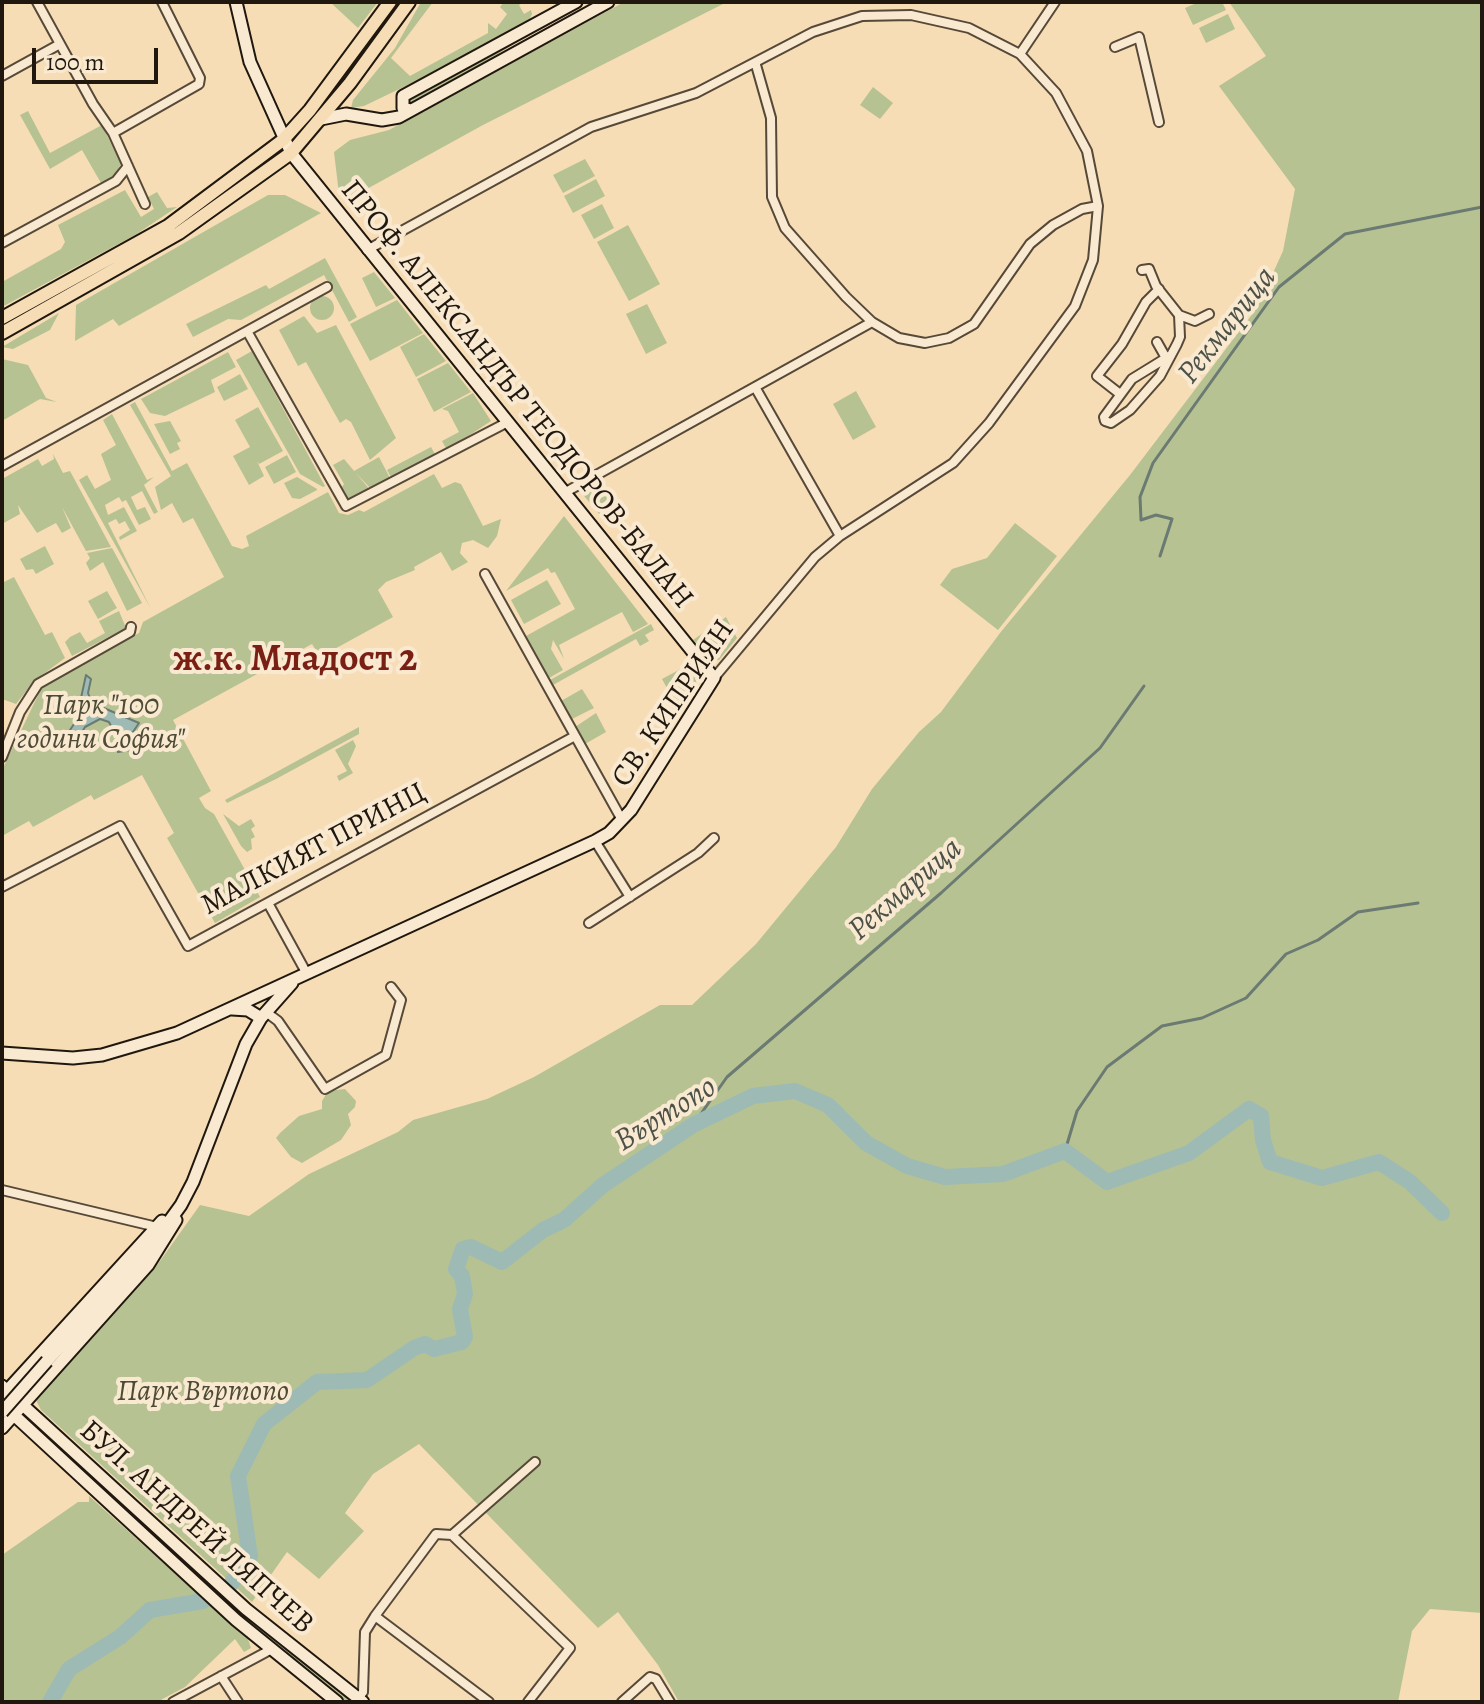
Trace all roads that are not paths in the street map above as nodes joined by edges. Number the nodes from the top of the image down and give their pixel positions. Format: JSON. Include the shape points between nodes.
{"nodes":[{"id":1,"x":37,"y":2,"type":"edge"},
{"id":2,"x":162,"y":2,"type":"edge"},
{"id":3,"x":236,"y":2,"type":"edge"},
{"id":4,"x":390,"y":2,"type":"edge"},
{"id":5,"x":409,"y":2,"type":"edge"},
{"id":6,"x":576,"y":2,"type":"edge"},
{"id":7,"x":608,"y":2,"type":"edge"},
{"id":8,"x":1055,"y":2,"type":"edge"},
{"id":9,"x":60,"y":44,"type":"junction"},
{"id":10,"x":1115,"y":47,"type":"dead end"},
{"id":11,"x":1020,"y":54,"type":"junction"},
{"id":12,"x":756,"y":65,"type":"junction"},
{"id":13,"x":2,"y":76,"type":"edge"},
{"id":14,"x":411,"y":110,"type":"junction"},
{"id":15,"x":321,"y":119,"type":"junction"},
{"id":16,"x":1159,"y":122,"type":"dead end"},
{"id":17,"x":113,"y":133,"type":"junction"},
{"id":18,"x":283,"y":140,"type":"junction"},
{"id":19,"x":291,"y":153,"type":"junction"},
{"id":20,"x":128,"y":166,"type":"junction"},
{"id":21,"x":145,"y":204,"type":"dead end"},
{"id":22,"x":1098,"y":206,"type":"junction"},
{"id":23,"x":2,"y":243,"type":"edge"},
{"id":24,"x":367,"y":250,"type":"junction"},
{"id":25,"x":1142,"y":270,"type":"dead end"},
{"id":26,"x":327,"y":287,"type":"dead end"},
{"id":27,"x":1159,"y":289,"type":"junction"},
{"id":28,"x":1209,"y":314,"type":"dead end"},
{"id":29,"x":1179,"y":315,"type":"junction"},
{"id":30,"x":2,"y":318,"type":"edge"},
{"id":31,"x":1190,"y":319,"type":"junction"},
{"id":32,"x":872,"y":322,"type":"junction"},
{"id":33,"x":247,"y":331,"type":"junction"},
{"id":34,"x":1181,"y":332,"type":"junction"},
{"id":35,"x":2,"y":333,"type":"edge"},
{"id":36,"x":1157,"y":342,"type":"dead end"},
{"id":37,"x":1168,"y":357,"type":"junction"},
{"id":38,"x":755,"y":387,"type":"junction"},
{"id":39,"x":1120,"y":394,"type":"junction"},
{"id":40,"x":506,"y":423,"type":"junction"},
{"id":41,"x":2,"y":466,"type":"edge"},
{"id":42,"x":564,"y":493,"type":"junction"},
{"id":43,"x":840,"y":536,"type":"junction"},
{"id":44,"x":485,"y":574,"type":"dead end"},
{"id":45,"x":131,"y":627,"type":"dead end"},
{"id":46,"x":714,"y":678,"type":"junction"},
{"id":47,"x":575,"y":736,"type":"junction"},
{"id":48,"x":2,"y":757,"type":"edge"},
{"id":49,"x":622,"y":820,"type":"junction"},
{"id":50,"x":714,"y":838,"type":"dead end"},
{"id":51,"x":595,"y":841,"type":"junction"},
{"id":52,"x":2,"y":887,"type":"edge"},
{"id":53,"x":630,"y":897,"type":"junction"},
{"id":54,"x":268,"y":903,"type":"junction"},
{"id":55,"x":589,"y":923,"type":"dead end"},
{"id":56,"x":303,"y":976,"type":"junction"},
{"id":57,"x":391,"y":987,"type":"dead end"},
{"id":58,"x":240,"y":1003,"type":"junction"},
{"id":59,"x":224,"y":1011,"type":"junction"},
{"id":60,"x":264,"y":1015,"type":"junction"},
{"id":61,"x":2,"y":1053,"type":"edge"},
{"id":62,"x":2,"y":1190,"type":"edge"},
{"id":63,"x":181,"y":1205,"type":"junction"},
{"id":64,"x":157,"y":1227,"type":"junction"},
{"id":65,"x":4,"y":1391,"type":"edge"},
{"id":66,"x":2,"y":1404,"type":"edge"},
{"id":67,"x":13,"y":1411,"type":"edge"},
{"id":68,"x":2,"y":1428,"type":"edge"},
{"id":69,"x":535,"y":1462,"type":"dead end"},
{"id":70,"x":452,"y":1535,"type":"junction"},
{"id":71,"x":375,"y":1616,"type":"junction"},
{"id":72,"x":270,"y":1650,"type":"junction"},
{"id":73,"x":221,"y":1676,"type":"junction"},
{"id":74,"x":361,"y":1700,"type":"edge"},
{"id":75,"x":533,"y":1700,"type":"edge"},
{"id":76,"x":173,"y":1702,"type":"edge"},
{"id":77,"x":238,"y":1702,"type":"edge"},
{"id":78,"x":337,"y":1702,"type":"edge"},
{"id":79,"x":489,"y":1702,"type":"edge"},
{"id":80,"x":622,"y":1702,"type":"edge"},
{"id":81,"x":670,"y":1702,"type":"edge"}],
"edges":[{"from":1,"to":9,"type":"street"},
{"from":2,"to":17,"type":"street","via":[[199,84]]},
{"from":3,"to":18,"type":"street","name":"ПРОФ. АЛЕКСАНДЪР ТЕОДОРОВ-БАЛАН","via":[[250,62]]},
{"from":4,"to":18,"type":"main road"},
{"from":5,"to":15,"type":"main road"},
{"from":6,"to":14,"type":"street","via":[[403,96],[403,108]]},
{"from":7,"to":14,"type":"street"},
{"from":8,"to":11,"type":"street"},
{"from":9,"to":13,"type":"street"},
{"from":9,"to":17,"type":"street"},
{"from":10,"to":16,"type":"street","via":[[1139,37]]},
{"from":11,"to":12,"type":"street","name":"СВ. КИПРИЯН","via":[[955,24],[887,13],[813,32]]},
{"from":11,"to":22,"type":"street","name":"СВ. КИПРИЯН","via":[[1072,118],[1092,169]]},
{"from":12,"to":24,"type":"street","name":"СВ. КИПРИЯН","via":[[696,93],[591,127]]},
{"from":12,"to":32,"type":"street","via":[[771,118],[772,197],[785,228]]},
{"from":14,"to":15,"type":"street","via":[[387,120],[346,114]]},
{"from":15,"to":19,"type":"main road"},
{"from":17,"to":20,"type":"street"},
{"from":18,"to":19,"type":"street","name":"ПРОФ. АЛЕКСАНДЪР ТЕОДОРОВ-БАЛАН"},
{"from":18,"to":30,"type":"main road","via":[[168,226]]},
{"from":19,"to":24,"type":"street","name":"ПРОФ. АЛЕКСАНДЪР ТЕОДОРОВ-БАЛАН"},
{"from":19,"to":35,"type":"main road","via":[[179,233]]},
{"from":20,"to":21,"type":"street"},
{"from":20,"to":23,"type":"street","via":[[116,181]]},
{"from":22,"to":32,"type":"street","via":[[1053,225],[1030,244],[974,324],[949,338],[925,343],[899,338]]},
{"from":22,"to":43,"type":"street","name":"СВ. КИПРИЯН","via":[[1093,260],[1082,294],[989,423],[939,474]]},
{"from":24,"to":40,"type":"street","name":"ПРОФ. АЛЕКСАНДЪР ТЕОДОРОВ-БАЛАН"},
{"from":25,"to":27,"type":"street","via":[[1149,269]]},
{"from":26,"to":33,"type":"street"},
{"from":27,"to":29,"type":"street"},
{"from":27,"to":39,"type":"street","via":[[1097,376]]},
{"from":28,"to":31,"type":"street","via":[[1201,321]]},
{"from":29,"to":31,"type":"street"},
{"from":29,"to":34,"type":"street"},
{"from":31,"to":34,"type":"street"},
{"from":32,"to":38,"type":"street"},
{"from":33,"to":40,"type":"street","via":[[346,506]]},
{"from":33,"to":41,"type":"street"},
{"from":34,"to":37,"type":"street"},
{"from":36,"to":37,"type":"street"},
{"from":37,"to":39,"type":"street","via":[[1132,379]]},
{"from":37,"to":39,"type":"street","via":[[1143,397],[1108,423],[1103,419]]},
{"from":38,"to":42,"type":"street"},
{"from":38,"to":43,"type":"street"},
{"from":40,"to":42,"type":"street","name":"ПРОФ. АЛЕКСАНДЪР ТЕОДОРОВ-БАЛАН"},
{"from":42,"to":46,"type":"street","name":"ПРОФ. АЛЕКСАНДЪР ТЕОДОРОВ-БАЛАН"},
{"from":43,"to":46,"type":"street","name":"СВ. КИПРИЯН","via":[[794,579]]},
{"from":44,"to":47,"type":"street"},
{"from":45,"to":48,"type":"street","via":[[38,684]]},
{"from":46,"to":49,"type":"street","name":"СВ. КИПРИЯН"},
{"from":47,"to":49,"type":"street"},
{"from":47,"to":54,"type":"street","name":"МАЛКИЯТ ПРИНЦ"},
{"from":49,"to":51,"type":"street","name":"СВ. КИПРИЯН"},
{"from":50,"to":53,"type":"street"},
{"from":51,"to":53,"type":"street"},
{"from":51,"to":56,"type":"street","name":"СВ. КИПРИЯН"},
{"from":52,"to":54,"type":"street","name":"МАЛКИЯТ ПРИНЦ","via":[[117,826],[188,946]]},
{"from":53,"to":55,"type":"street"},
{"from":54,"to":56,"type":"street"},
{"from":56,"to":58,"type":"street","name":"СВ. КИПРИЯН"},
{"from":56,"to":60,"type":"street"},
{"from":57,"to":60,"type":"street","via":[[401,1000],[386,1055],[325,1089],[278,1021]]},
{"from":58,"to":59,"type":"street","name":"СВ. КИПРИЯН"},
{"from":58,"to":60,"type":"street","via":[[249,1003]]},
{"from":59,"to":60,"type":"street"},
{"from":59,"to":61,"type":"street","name":"СВ. КИПРИЯН","via":[[177,1033],[102,1055],[45,1059]]},
{"from":60,"to":63,"type":"street","via":[[240,1057]]},
{"from":62,"to":64,"type":"street"},
{"from":63,"to":64,"type":"street"},
{"from":63,"to":67,"type":"street","bridge":true,"via":[[144,1255],[47,1361]]},
{"from":63,"to":67,"type":"street","via":[[148,1265]]},
{"from":64,"to":65,"type":"street"},
{"from":65,"to":67,"type":"street","name":"БУЛ. АНДРЕЙ ЛЯПЧЕВ"},
{"from":66,"to":67,"type":"street","name":"БУЛ. АНДРЕЙ ЛЯПЧЕВ"},
{"from":67,"to":68,"type":"street"},
{"from":67,"to":72,"type":"street","name":"БУЛ. АНДРЕЙ ЛЯПЧЕВ"},
{"from":67,"to":74,"type":"street","name":"БУЛ. АНДРЕЙ ЛЯПЧЕВ"},
{"from":69,"to":70,"type":"street"},
{"from":70,"to":71,"type":"street","via":[[436,1534]]},
{"from":70,"to":75,"type":"street","via":[[570,1648]]},
{"from":71,"to":74,"type":"street","via":[[365,1632]]},
{"from":71,"to":79,"type":"street"},
{"from":72,"to":73,"type":"street"},
{"from":72,"to":78,"type":"street","name":"БУЛ. АНДРЕЙ ЛЯПЧЕВ"},
{"from":73,"to":76,"type":"street"},
{"from":73,"to":77,"type":"street"},
{"from":80,"to":81,"type":"street","via":[[650,1677]]}]}
